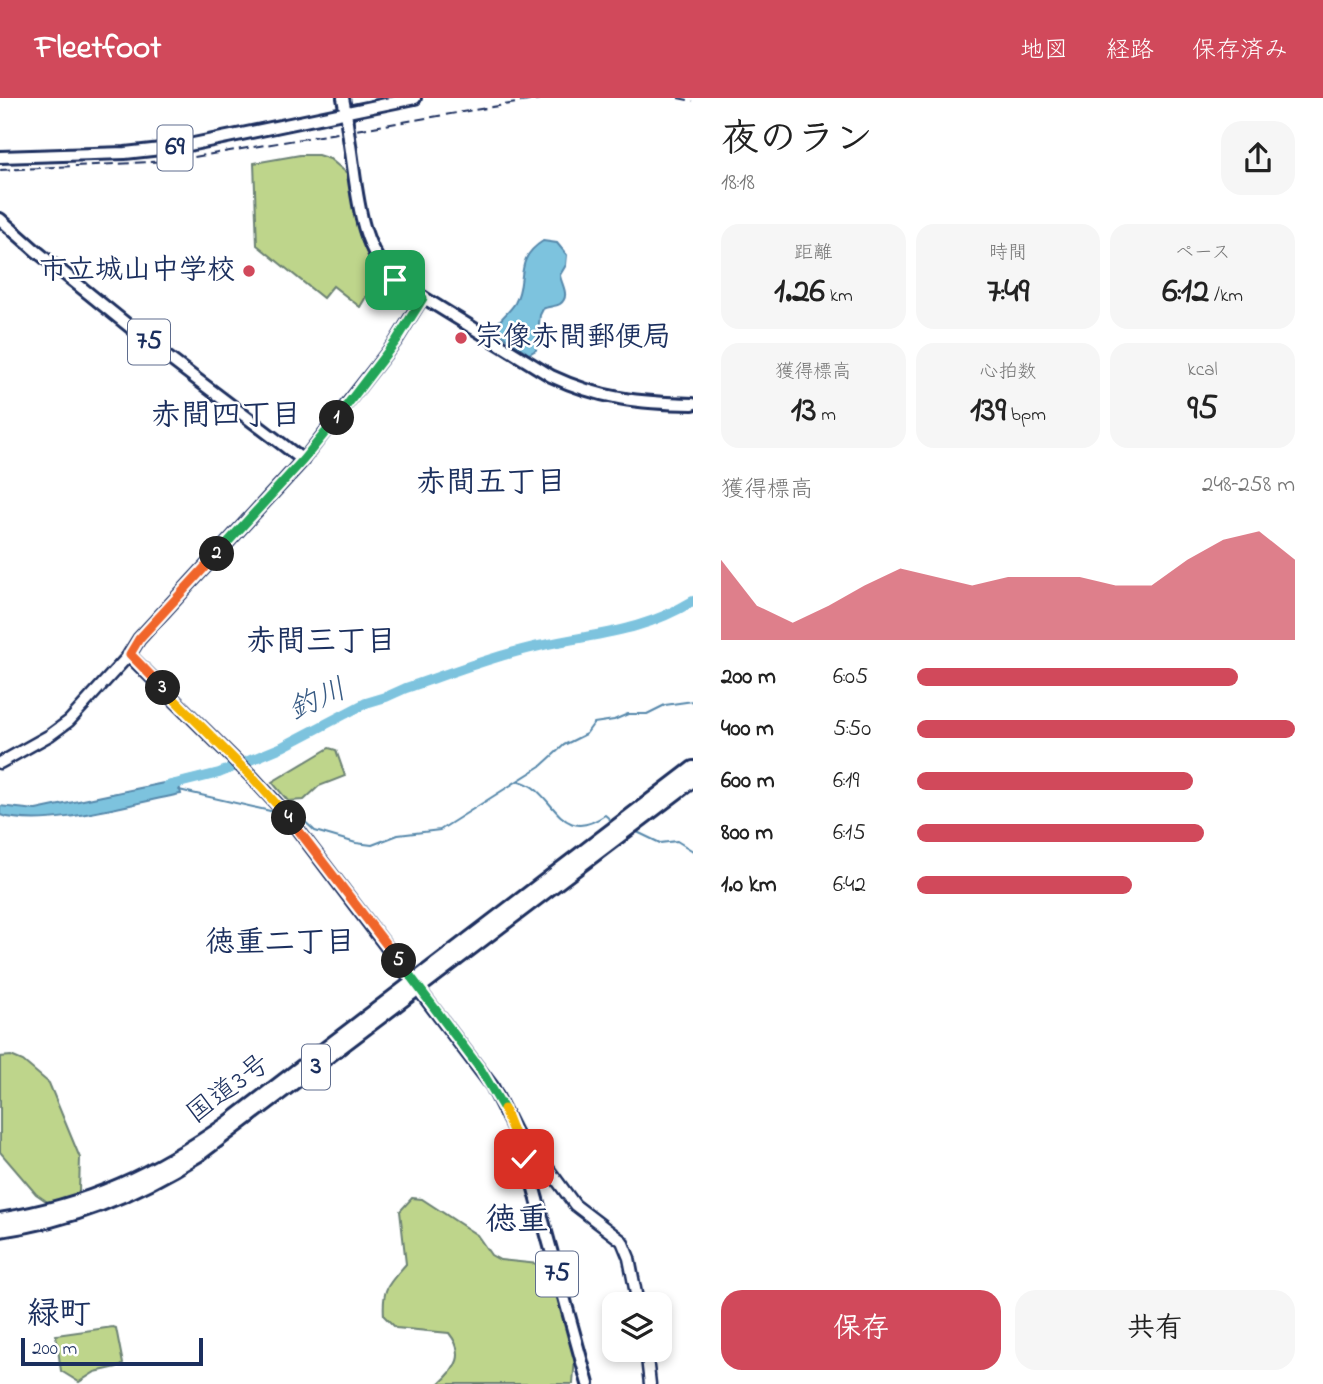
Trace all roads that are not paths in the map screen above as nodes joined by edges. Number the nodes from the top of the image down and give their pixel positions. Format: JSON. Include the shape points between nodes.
{"nodes":[{"id":1,"x":343,"y":98,"type":"edge"},
{"id":2,"x":415,"y":98,"type":"edge"},
{"id":3,"x":347,"y":117,"type":"junction"},
{"id":4,"x":0,"y":157,"type":"edge"},
{"id":5,"x":0,"y":219,"type":"edge"},
{"id":6,"x":423,"y":298,"type":"junction"},
{"id":7,"x":693,"y":404,"type":"edge"},
{"id":8,"x":303,"y":460,"type":"junction"},
{"id":9,"x":130,"y":654,"type":"junction"},
{"id":10,"x":0,"y":763,"type":"edge"},
{"id":11,"x":693,"y":768,"type":"edge"},
{"id":12,"x":693,"y":780,"type":"edge"},
{"id":13,"x":633,"y":820,"type":"junction"},
{"id":14,"x":417,"y":984,"type":"junction"},
{"id":15,"x":526,"y":1163,"type":"junction"},
{"id":16,"x":0,"y":1220,"type":"edge"},
{"id":17,"x":0,"y":1230,"type":"edge"},
{"id":18,"x":635,"y":1292,"type":"edge"},
{"id":19,"x":647,"y":1362,"type":"edge"},
{"id":20,"x":588,"y":1384,"type":"edge"},
{"id":21,"x":650,"y":1384,"type":"edge"}],
"edges":[{"from":1,"to":3,"type":"main road"},
{"from":2,"to":3,"type":"main road","number":"69"},
{"from":3,"to":4,"type":"main road","number":"69","via":[[152,151]]},
{"from":3,"to":6,"type":"main road","bridge":true,"via":[[368,242],[387,272]]},
{"from":5,"to":8,"type":"main road","number":"75","via":[[166,356]]},
{"from":6,"to":7,"type":"main road","via":[[573,386],[627,401]]},
{"from":6,"to":8,"type":"main road","via":[[396,341]]},
{"from":8,"to":9,"type":"main road"},
{"from":9,"to":10,"type":"main road","via":[[69,721]]},
{"from":9,"to":14,"type":"main road","number":"75","via":[[275,801]]},
{"from":11,"to":13,"type":"highway","name":"国道3号","number":"3"},
{"from":12,"to":13,"type":"highway","name":"国道3号","number":"3"},
{"from":13,"to":14,"type":"highway","name":"国道3号","number":"3"},
{"from":14,"to":15,"type":"main road","number":"75","via":[[492,1086]]},
{"from":14,"to":16,"type":"highway","name":"国道3号","number":"3","via":[[170,1162],[86,1200]]},
{"from":14,"to":17,"type":"highway","name":"国道3号","number":"3","via":[[215,1144],[172,1171],[92,1209]]},
{"from":15,"to":18,"type":"main road","via":[[544,1163],[575,1205],[618,1237],[626,1248]]},
{"from":15,"to":20,"type":"main road","number":"75"},
{"from":19,"to":21,"type":"main road"}]}
